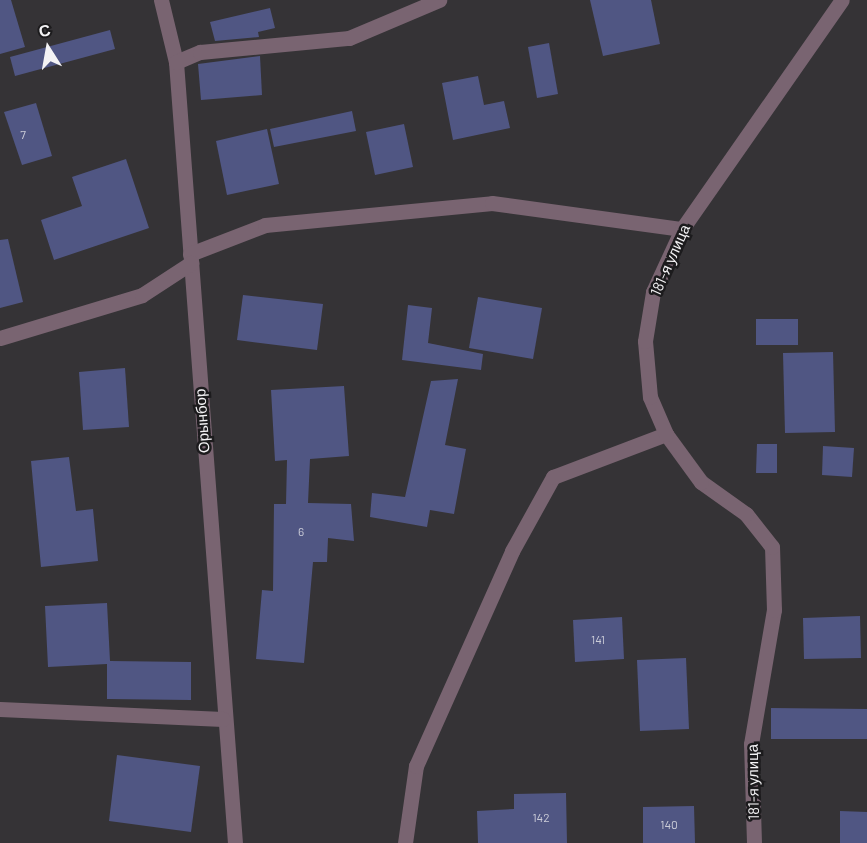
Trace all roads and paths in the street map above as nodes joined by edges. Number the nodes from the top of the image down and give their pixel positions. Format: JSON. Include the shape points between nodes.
{"nodes":[{"id":1,"x":161,"y":0,"type":"edge"},
{"id":2,"x":439,"y":0,"type":"edge"},
{"id":3,"x":842,"y":0,"type":"edge"},
{"id":4,"x":176,"y":62,"type":"junction"},
{"id":5,"x":682,"y":229,"type":"junction"},
{"id":6,"x":190,"y":259,"type":"junction"},
{"id":7,"x":0,"y":338,"type":"edge"},
{"id":8,"x":666,"y":434,"type":"junction"},
{"id":9,"x":0,"y":709,"type":"edge"},
{"id":10,"x":223,"y":719,"type":"junction"},
{"id":11,"x":235,"y":843,"type":"edge"},
{"id":12,"x":405,"y":843,"type":"edge"},
{"id":13,"x":754,"y":843,"type":"edge"}],
"edges":[{"from":1,"to":4,"type":"street","name":"Орынбор"},
{"from":2,"to":4,"type":"street","via":[[348,38],[200,52]]},
{"from":3,"to":5,"type":"street","name":"181-я улица"},
{"from":4,"to":6,"type":"street","name":"Орынбор"},
{"from":5,"to":6,"type":"street","via":[[492,203],[264,225]]},
{"from":5,"to":8,"type":"street","name":"181-я улица","via":[[653,292],[645,341],[650,397]]},
{"from":6,"to":7,"type":"street","via":[[142,295]]},
{"from":6,"to":10,"type":"street","name":"Орынбор"},
{"from":8,"to":12,"type":"street","via":[[554,477],[512,551],[416,766]]},
{"from":8,"to":13,"type":"street","name":"181-я улица","via":[[701,482],[746,514],[772,547],[774,610],[751,744]]},
{"from":9,"to":10,"type":"street"},
{"from":10,"to":11,"type":"street","name":"Орынбор"}]}
